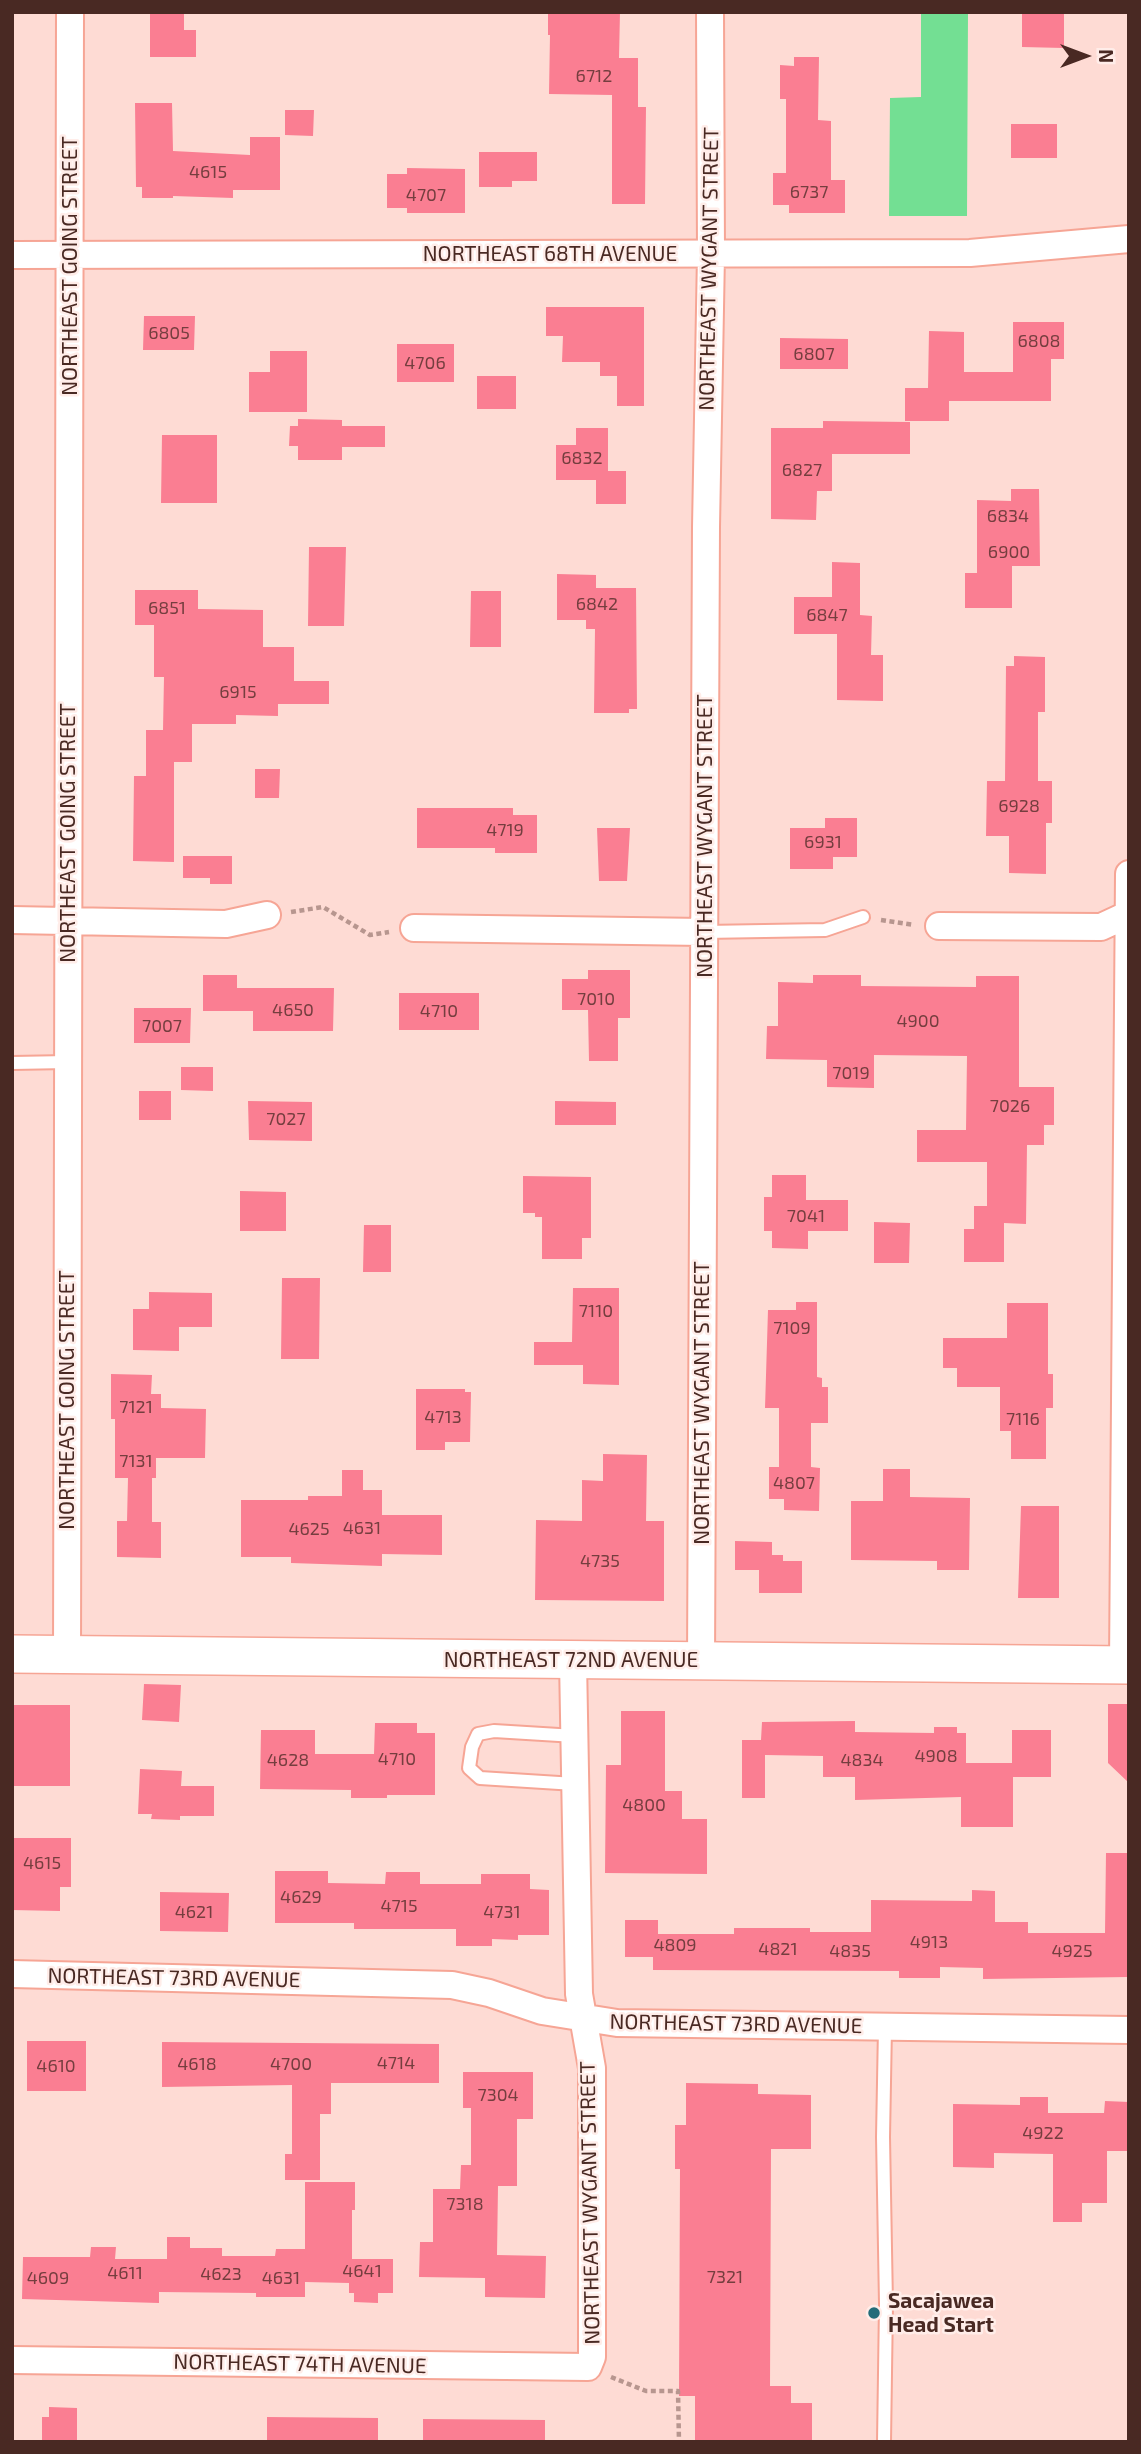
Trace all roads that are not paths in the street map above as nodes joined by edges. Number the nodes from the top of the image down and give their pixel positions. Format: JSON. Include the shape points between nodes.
{"nodes":[{"id":1,"x":70,"y":12,"type":"edge"},
{"id":2,"x":710,"y":12,"type":"edge"},
{"id":3,"x":1129,"y":239,"type":"edge"},
{"id":4,"x":711,"y":254,"type":"junction"},
{"id":5,"x":12,"y":255,"type":"edge"},
{"id":6,"x":69,"y":256,"type":"junction"},
{"id":7,"x":1129,"y":874,"type":"edge"},
{"id":8,"x":1129,"y":914,"type":"edge"},
{"id":9,"x":267,"y":915,"type":"road end"},
{"id":10,"x":863,"y":917,"type":"road end"},
{"id":11,"x":12,"y":920,"type":"edge"},
{"id":12,"x":68,"y":921,"type":"junction"},
{"id":13,"x":939,"y":926,"type":"road end"},
{"id":14,"x":414,"y":928,"type":"road end"},
{"id":15,"x":704,"y":932,"type":"junction"},
{"id":16,"x":68,"y":1062,"type":"junction"},
{"id":17,"x":12,"y":1063,"type":"edge"},
{"id":18,"x":12,"y":1654,"type":"edge"},
{"id":19,"x":67,"y":1655,"type":"junction"},
{"id":20,"x":573,"y":1660,"type":"junction"},
{"id":21,"x":701,"y":1661,"type":"junction"},
{"id":22,"x":1126,"y":1665,"type":"edge"},
{"id":23,"x":575,"y":1736,"type":"junction"},
{"id":24,"x":575,"y":1784,"type":"junction"},
{"id":25,"x":12,"y":1974,"type":"edge"},
{"id":26,"x":583,"y":2017,"type":"junction"},
{"id":27,"x":885,"y":2027,"type":"junction"},
{"id":28,"x":1129,"y":2029,"type":"edge"},
{"id":29,"x":12,"y":2360,"type":"edge"},
{"id":30,"x":588,"y":2367,"type":"joint"},
{"id":31,"x":884,"y":2442,"type":"edge"}],
"edges":[{"from":1,"to":6,"type":"street","name":"NORTHEAST GOING STREET"},
{"from":2,"to":4,"type":"street","name":"NORTHEAST WYGANT STREET"},
{"from":3,"to":4,"type":"street","name":"NORTHEAST 68TH AVENUE","via":[[971,253]]},
{"from":4,"to":6,"type":"street","name":"NORTHEAST 68TH AVENUE"},
{"from":4,"to":15,"type":"street","name":"NORTHEAST WYGANT STREET"},
{"from":5,"to":6,"type":"street","name":"NORTHEAST 68TH AVENUE"},
{"from":6,"to":12,"type":"street","name":"NORTHEAST GOING STREET"},
{"from":7,"to":8,"type":"street"},
{"from":8,"to":13,"type":"street","via":[[1101,927]]},
{"from":8,"to":22,"type":"street"},
{"from":9,"to":12,"type":"street","via":[[226,925]]},
{"from":10,"to":15,"type":"lane","via":[[825,930]]},
{"from":11,"to":12,"type":"street"},
{"from":12,"to":16,"type":"street","name":"NORTHEAST GOING STREET"},
{"from":14,"to":15,"type":"street"},
{"from":15,"to":21,"type":"street","name":"NORTHEAST WYGANT STREET"},
{"from":16,"to":17,"type":"lane"},
{"from":16,"to":19,"type":"street","name":"NORTHEAST GOING STREET"},
{"from":18,"to":19,"type":"street","name":"NORTHEAST 72ND AVENUE"},
{"from":19,"to":20,"type":"street","name":"NORTHEAST 72ND AVENUE"},
{"from":20,"to":21,"type":"street","name":"NORTHEAST 72ND AVENUE"},
{"from":20,"to":23,"type":"street","name":"NORTHEAST WYGANT STREET"},
{"from":21,"to":22,"type":"street","name":"NORTHEAST 72ND AVENUE"},
{"from":23,"to":24,"type":"street","name":"NORTHEAST WYGANT STREET"},
{"from":23,"to":24,"type":"lane","via":[[478,1734],[469,1768],[480,1777]]},
{"from":24,"to":26,"type":"street","name":"NORTHEAST WYGANT STREET"},
{"from":25,"to":26,"type":"street","name":"NORTHEAST 73RD AVENUE","via":[[452,1985],[542,2011]]},
{"from":26,"to":27,"type":"street","name":"NORTHEAST 73RD AVENUE","via":[[617,2023]]},
{"from":26,"to":30,"type":"street","name":"NORTHEAST WYGANT STREET","via":[[592,2068],[592,2357]]},
{"from":27,"to":28,"type":"street","name":"NORTHEAST 73RD AVENUE"},
{"from":27,"to":31,"type":"lane"},
{"from":29,"to":30,"type":"street","name":"NORTHEAST 74TH AVENUE"}]}
